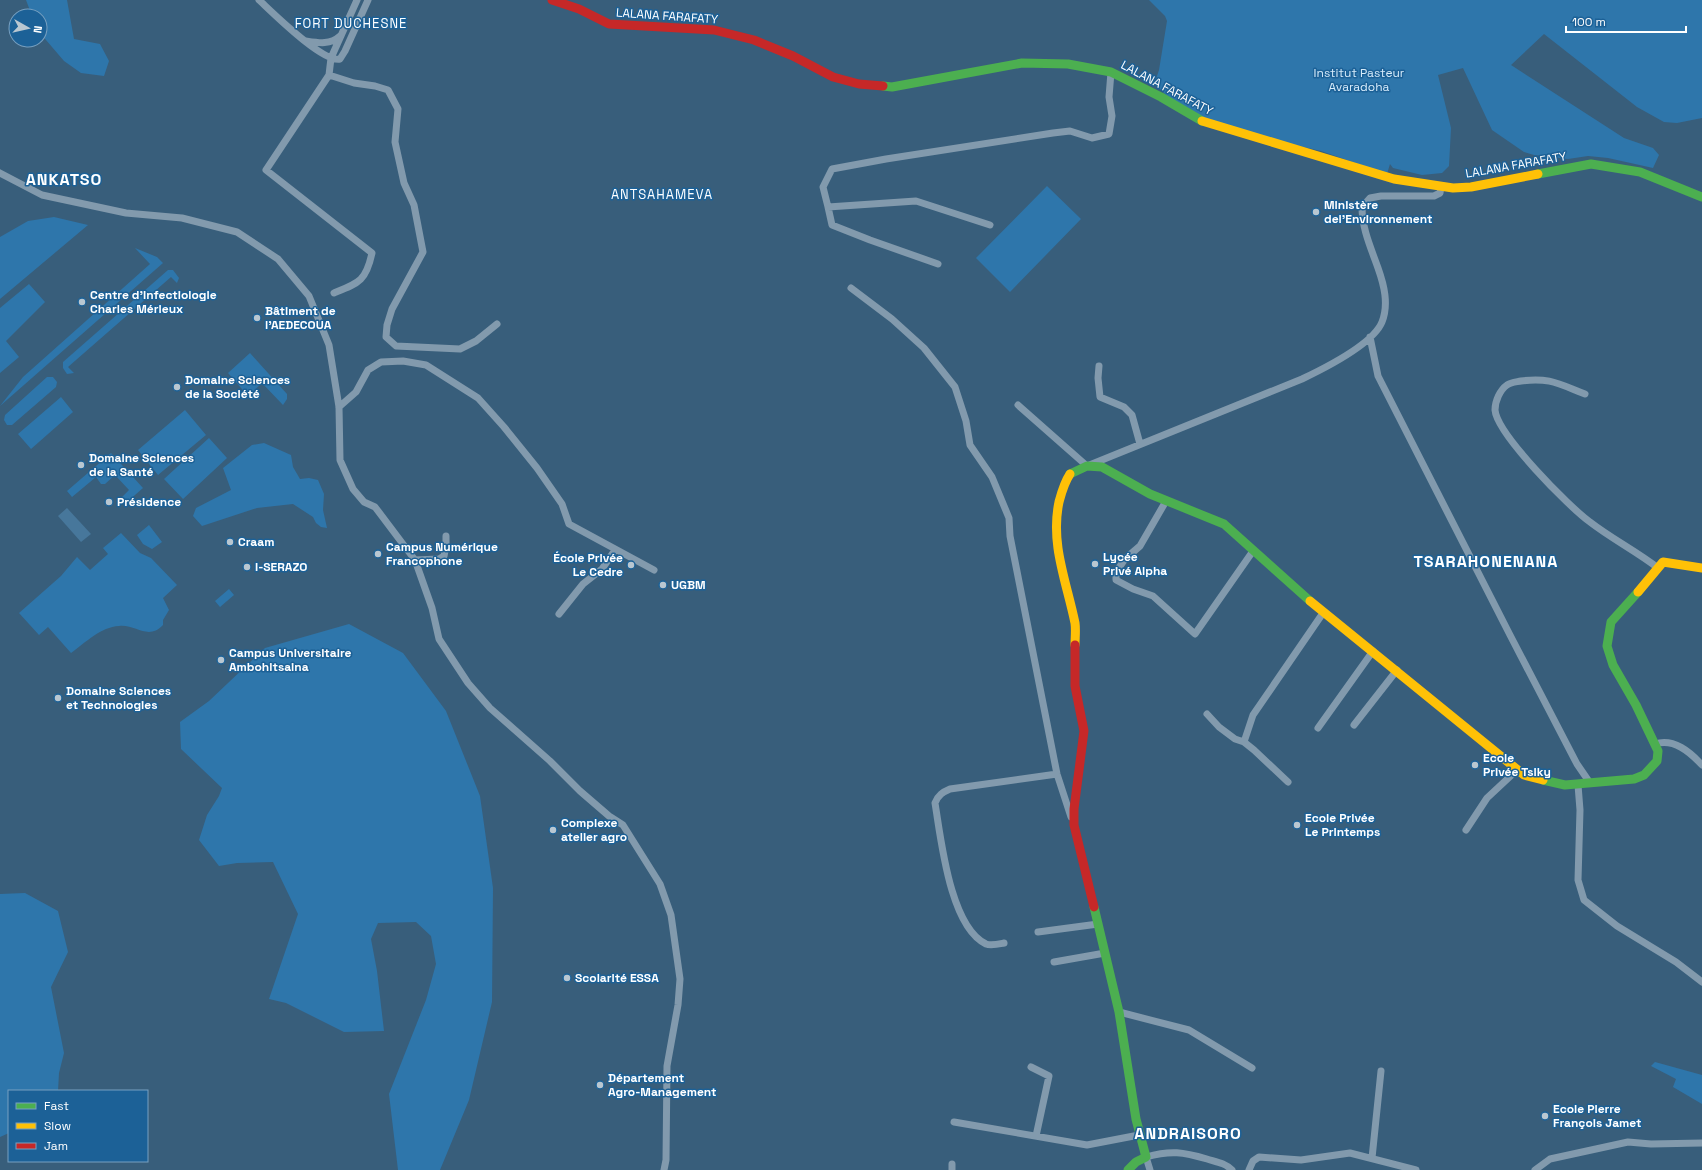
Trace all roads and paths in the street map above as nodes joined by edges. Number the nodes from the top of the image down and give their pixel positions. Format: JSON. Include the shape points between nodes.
{"nodes":[{"id":1,"x":259,"y":0,"type":"edge"},
{"id":2,"x":357,"y":0,"type":"edge"},
{"id":3,"x":368,"y":0,"type":"edge"},
{"id":4,"x":552,"y":0,"type":"edge"},
{"id":5,"x":342,"y":34,"type":"junction"},
{"id":6,"x":304,"y":41,"type":"junction"},
{"id":7,"x":331,"y":58,"type":"junction"},
{"id":8,"x":1111,"y":72,"type":"junction"},
{"id":9,"x":329,"y":75,"type":"junction"},
{"id":10,"x":0,"y":174,"type":"edge"},
{"id":11,"x":1441,"y":186,"type":"junction"},
{"id":12,"x":1702,"y":197,"type":"edge"},
{"id":13,"x":828,"y":207,"type":"junction"},
{"id":14,"x":990,"y":225,"type":"dead end"},
{"id":15,"x":938,"y":264,"type":"dead end"},
{"id":16,"x":851,"y":288,"type":"dead end"},
{"id":17,"x":334,"y":293,"type":"dead end"},
{"id":18,"x":497,"y":324,"type":"dead end"},
{"id":19,"x":1370,"y":337,"type":"junction"},
{"id":20,"x":1099,"y":366,"type":"dead end"},
{"id":21,"x":1585,"y":394,"type":"dead end"},
{"id":22,"x":1018,"y":405,"type":"dead end"},
{"id":23,"x":339,"y":407,"type":"junction"},
{"id":24,"x":1140,"y":444,"type":"junction"},
{"id":25,"x":1087,"y":466,"type":"junction"},
{"id":26,"x":1166,"y":501,"type":"junction"},
{"id":27,"x":446,"y":536,"type":"dead end"},
{"id":28,"x":615,"y":550,"type":"junction"},
{"id":29,"x":1253,"y":551,"type":"junction"},
{"id":30,"x":415,"y":560,"type":"junction"},
{"id":31,"x":1658,"y":568,"type":"junction"},
{"id":32,"x":1702,"y":568,"type":"edge"},
{"id":33,"x":654,"y":570,"type":"dead end"},
{"id":34,"x":1323,"y":613,"type":"junction"},
{"id":35,"x":559,"y":614,"type":"dead end"},
{"id":36,"x":1373,"y":651,"type":"junction"},
{"id":37,"x":1397,"y":670,"type":"junction"},
{"id":38,"x":1206,"y":714,"type":"dead end"},
{"id":39,"x":1354,"y":725,"type":"dead end"},
{"id":40,"x":1318,"y":728,"type":"dead end"},
{"id":41,"x":1244,"y":742,"type":"junction"},
{"id":42,"x":1655,"y":744,"type":"junction"},
{"id":43,"x":1702,"y":765,"type":"edge"},
{"id":44,"x":1517,"y":770,"type":"junction"},
{"id":45,"x":1057,"y":774,"type":"junction"},
{"id":46,"x":1288,"y":782,"type":"dead end"},
{"id":47,"x":1590,"y":784,"type":"junction"},
{"id":48,"x":1578,"y":785,"type":"junction"},
{"id":49,"x":1074,"y":825,"type":"junction"},
{"id":50,"x":1466,"y":830,"type":"dead end"},
{"id":51,"x":1098,"y":924,"type":"junction"},
{"id":52,"x":1038,"y":932,"type":"dead end"},
{"id":53,"x":1004,"y":943,"type":"dead end"},
{"id":54,"x":1105,"y":953,"type":"junction"},
{"id":55,"x":1054,"y":962,"type":"dead end"},
{"id":56,"x":1702,"y":982,"type":"edge"},
{"id":57,"x":1119,"y":1012,"type":"junction"},
{"id":58,"x":1031,"y":1067,"type":"dead end"},
{"id":59,"x":1252,"y":1068,"type":"dead end"},
{"id":60,"x":1380,"y":1071,"type":"dead end"},
{"id":61,"x":954,"y":1122,"type":"dead end"},
{"id":62,"x":1140,"y":1135,"type":"junction"},
{"id":63,"x":1036,"y":1136,"type":"junction"},
{"id":64,"x":1702,"y":1144,"type":"edge"},
{"id":65,"x":1146,"y":1157,"type":"junction"},
{"id":66,"x":1372,"y":1158,"type":"junction"},
{"id":67,"x":664,"y":1170,"type":"edge"},
{"id":68,"x":1128,"y":1170,"type":"edge"},
{"id":69,"x":1150,"y":1170,"type":"edge"},
{"id":70,"x":1232,"y":1170,"type":"edge"},
{"id":71,"x":1250,"y":1170,"type":"edge"},
{"id":72,"x":1416,"y":1170,"type":"edge"},
{"id":73,"x":1536,"y":1170,"type":"edge"}],
"edges":[{"from":1,"to":6,"type":"street"},
{"from":2,"to":5,"type":"street"},
{"from":3,"to":7,"type":"street","via":[[340,59]]},
{"from":4,"to":8,"type":"street","name":"LALANA FARAFATY","via":[[579,9],[609,24],[714,30],[754,40],[793,56],[833,77],[859,84],[892,87],[1022,63],[1068,64]]},
{"from":5,"to":6,"type":"street","via":[[330,42]]},
{"from":5,"to":7,"type":"street"},
{"from":6,"to":7,"type":"street"},
{"from":7,"to":9,"type":"street"},
{"from":8,"to":11,"type":"street","name":"LALANA FARAFATY","via":[[1136,83],[1206,123],[1394,178]]},
{"from":8,"to":13,"type":"street","via":[[1109,96],[1112,116],[1109,134],[1092,138],[1070,131],[1053,133],[832,169],[823,187]]},
{"from":9,"to":17,"type":"street","via":[[266,170],[372,253],[368,270],[357,284]]},
{"from":9,"to":18,"type":"street","via":[[388,90],[398,109],[395,142],[404,183],[414,205],[423,252],[392,309],[386,337],[396,346],[460,348],[476,341]]},
{"from":10,"to":23,"type":"street","via":[[42,195],[126,213],[182,218],[237,232],[278,259],[309,296],[329,345]]},
{"from":11,"to":12,"type":"street","name":"LALANA FARAFATY","via":[[1470,187],[1591,164],[1640,172]]},
{"from":11,"to":19,"type":"street","via":[[1440,193],[1434,196],[1381,196],[1370,198],[1362,207],[1365,233],[1385,294],[1382,322]]},
{"from":13,"to":14,"type":"street","via":[[916,201]]},
{"from":13,"to":15,"type":"street","via":[[832,225]]},
{"from":16,"to":45,"type":"street","via":[[892,319],[924,348],[955,387],[970,445],[992,478],[1009,518],[1010,536]]},
{"from":19,"to":24,"type":"street","via":[[1330,366],[1311,375]]},
{"from":19,"to":47,"type":"street","via":[[1378,376],[1577,764]]},
{"from":20,"to":24,"type":"street","via":[[1100,397],[1124,407],[1132,415]]},
{"from":21,"to":31,"type":"street","via":[[1544,380],[1512,383],[1506,386],[1499,396],[1495,410],[1505,431],[1549,485],[1589,521]]},
{"from":22,"to":25,"type":"street"},
{"from":23,"to":28,"type":"street","via":[[356,392],[368,370],[381,362],[403,361],[426,365],[478,398],[504,427],[562,504],[568,524]]},
{"from":23,"to":30,"type":"street","via":[[340,460],[353,489],[364,502],[376,507]]},
{"from":24,"to":25,"type":"street"},
{"from":25,"to":26,"type":"street","via":[[1102,467]]},
{"from":25,"to":49,"type":"street","via":[[1070,474],[1063,485],[1056,530],[1058,553],[1074,621],[1075,686],[1084,731]]},
{"from":26,"to":29,"type":"street","via":[[1224,524]]},
{"from":26,"to":29,"type":"street","via":[[1140,546],[1116,572],[1116,580],[1153,596],[1194,634]]},
{"from":27,"to":30,"type":"street","via":[[444,556],[439,559]]},
{"from":28,"to":33,"type":"street"},
{"from":28,"to":35,"type":"street","via":[[602,569],[583,584]]},
{"from":29,"to":34,"type":"street"},
{"from":30,"to":67,"type":"street","via":[[430,602],[439,639],[468,682],[490,708],[598,806],[623,825],[660,884],[671,916],[680,979],[667,1066]]},
{"from":31,"to":32,"type":"street","via":[[1663,562]]},
{"from":31,"to":42,"type":"street","via":[[1611,622],[1608,646],[1613,665]]},
{"from":34,"to":36,"type":"street"},
{"from":34,"to":41,"type":"street","via":[[1253,715]]},
{"from":36,"to":37,"type":"street"},
{"from":36,"to":40,"type":"street"},
{"from":37,"to":39,"type":"street"},
{"from":37,"to":44,"type":"street"},
{"from":38,"to":41,"type":"street","via":[[1235,739]]},
{"from":41,"to":46,"type":"street"},
{"from":42,"to":43,"type":"street","via":[[1674,744]]},
{"from":42,"to":47,"type":"street","via":[[1659,754],[1657,761],[1640,777]]},
{"from":44,"to":48,"type":"street","via":[[1536,779]]},
{"from":44,"to":50,"type":"street","via":[[1487,798]]},
{"from":45,"to":49,"type":"street"},
{"from":45,"to":53,"type":"street","via":[[950,789],[936,799],[952,893],[969,930],[988,945]]},
{"from":47,"to":48,"type":"street"},
{"from":48,"to":56,"type":"street","via":[[1578,880],[1584,900],[1617,926],[1676,962]]},
{"from":49,"to":51,"type":"street"},
{"from":51,"to":52,"type":"street"},
{"from":51,"to":54,"type":"street"},
{"from":54,"to":55,"type":"street"},
{"from":54,"to":57,"type":"street"},
{"from":57,"to":59,"type":"street","via":[[1189,1030]]},
{"from":57,"to":62,"type":"street"},
{"from":58,"to":63,"type":"street","via":[[1049,1076]]},
{"from":60,"to":66,"type":"street"},
{"from":61,"to":63,"type":"street"},
{"from":62,"to":63,"type":"street","via":[[1087,1145]]},
{"from":62,"to":65,"type":"street"},
{"from":64,"to":73,"type":"street","via":[[1628,1142],[1550,1159]]},
{"from":65,"to":68,"type":"street"},
{"from":65,"to":69,"type":"street"},
{"from":65,"to":70,"type":"street","via":[[1162,1152],[1183,1152],[1226,1164]]},
{"from":66,"to":71,"type":"street","via":[[1350,1153],[1301,1160],[1260,1157],[1253,1161]]},
{"from":66,"to":72,"type":"street"}]}
